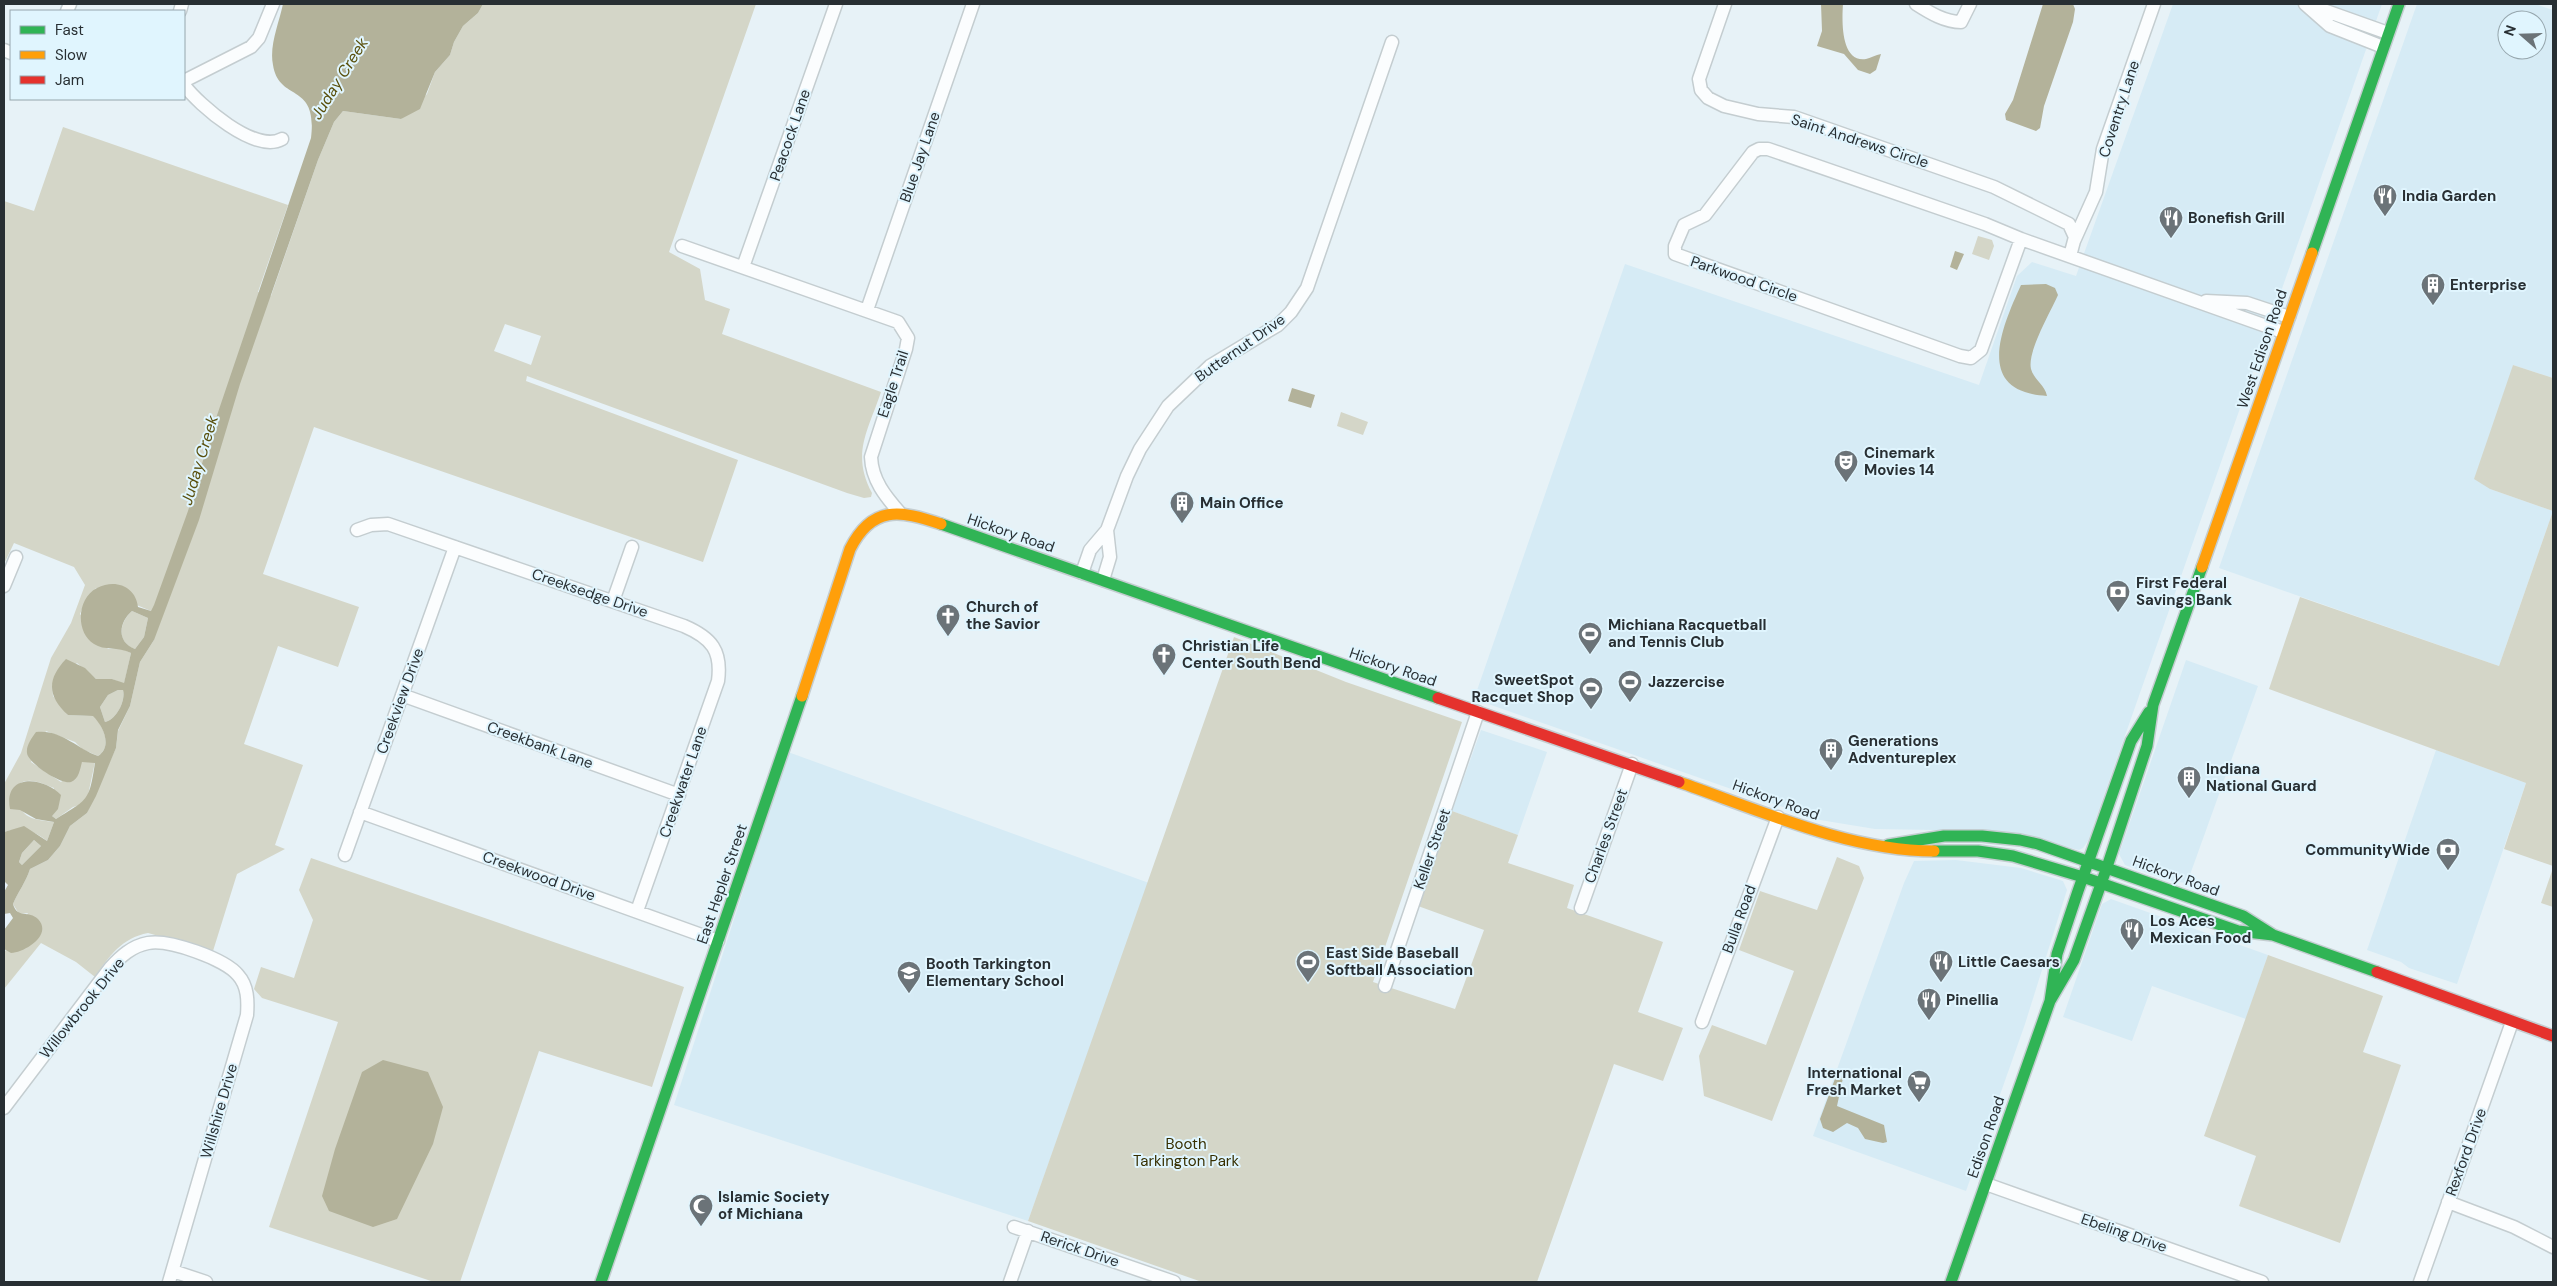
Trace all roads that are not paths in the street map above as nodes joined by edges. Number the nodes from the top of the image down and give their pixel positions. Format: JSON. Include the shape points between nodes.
{"nodes":[{"id":1,"x":273,"y":4,"type":"edge"},
{"id":2,"x":836,"y":4,"type":"edge"},
{"id":3,"x":973,"y":4,"type":"edge"},
{"id":4,"x":1725,"y":4,"type":"edge"},
{"id":5,"x":1916,"y":4,"type":"edge"},
{"id":6,"x":1970,"y":4,"type":"edge"},
{"id":7,"x":2154,"y":4,"type":"edge"},
{"id":8,"x":2305,"y":4,"type":"edge"},
{"id":9,"x":2399,"y":4,"type":"edge"},
{"id":10,"x":2388,"y":33,"type":"junction"},
{"id":11,"x":1392,"y":42,"type":"dead end"},
{"id":12,"x":2383,"y":47,"type":"junction"},
{"id":13,"x":185,"y":82,"type":"edge"},
{"id":14,"x":185,"y":84,"type":"edge"},
{"id":15,"x":282,"y":139,"type":"dead end"},
{"id":16,"x":2021,"y":239,"type":"junction"},
{"id":17,"x":2074,"y":241,"type":"junction"},
{"id":18,"x":682,"y":246,"type":"dead end"},
{"id":19,"x":2070,"y":256,"type":"junction"},
{"id":20,"x":743,"y":267,"type":"junction"},
{"id":21,"x":2200,"y":301,"type":"junction"},
{"id":22,"x":867,"y":310,"type":"junction"},
{"id":23,"x":2289,"y":317,"type":"junction"},
{"id":24,"x":2284,"y":332,"type":"junction"},
{"id":25,"x":895,"y":513,"type":"junction"},
{"id":26,"x":357,"y":530,"type":"dead end"},
{"id":27,"x":1107,"y":530,"type":"junction"},
{"id":28,"x":456,"y":546,"type":"junction"},
{"id":29,"x":632,"y":547,"type":"dead end"},
{"id":30,"x":16,"y":557,"type":"dead end"},
{"id":31,"x":1082,"y":573,"type":"junction"},
{"id":32,"x":1103,"y":580,"type":"junction"},
{"id":33,"x":4,"y":586,"type":"edge"},
{"id":34,"x":613,"y":601,"type":"junction"},
{"id":35,"x":721,"y":650,"type":"joint"},
{"id":36,"x":402,"y":695,"type":"junction"},
{"id":37,"x":2153,"y":705,"type":"junction"},
{"id":38,"x":1478,"y":712,"type":"junction"},
{"id":39,"x":1632,"y":764,"type":"junction"},
{"id":40,"x":679,"y":795,"type":"junction"},
{"id":41,"x":360,"y":812,"type":"junction"},
{"id":42,"x":1778,"y":817,"type":"junction"},
{"id":43,"x":1888,"y":845,"type":"junction"},
{"id":44,"x":345,"y":855,"type":"dead end"},
{"id":45,"x":2089,"y":861,"type":"junction"},
{"id":46,"x":2107,"y":867,"type":"junction"},
{"id":47,"x":2083,"y":877,"type":"junction"},
{"id":48,"x":2101,"y":883,"type":"junction"},
{"id":49,"x":1581,"y":908,"type":"dead end"},
{"id":50,"x":637,"y":911,"type":"junction"},
{"id":51,"x":2273,"y":935,"type":"junction"},
{"id":52,"x":718,"y":941,"type":"junction"},
{"id":53,"x":208,"y":957,"type":"joint"},
{"id":54,"x":1385,"y":986,"type":"dead end"},
{"id":55,"x":2050,"y":1001,"type":"junction"},
{"id":56,"x":1702,"y":1022,"type":"dead end"},
{"id":57,"x":2512,"y":1022,"type":"junction"},
{"id":58,"x":2553,"y":1036,"type":"edge"},
{"id":59,"x":4,"y":1108,"type":"edge"},
{"id":60,"x":1986,"y":1184,"type":"junction"},
{"id":61,"x":2448,"y":1202,"type":"junction"},
{"id":62,"x":1014,"y":1227,"type":"dead end"},
{"id":63,"x":1028,"y":1232,"type":"junction"},
{"id":64,"x":2553,"y":1247,"type":"edge"},
{"id":65,"x":171,"y":1276,"type":"edge"},
{"id":66,"x":206,"y":1282,"type":"edge"},
{"id":67,"x":601,"y":1282,"type":"edge"},
{"id":68,"x":1010,"y":1282,"type":"edge"},
{"id":69,"x":1174,"y":1282,"type":"edge"},
{"id":70,"x":1951,"y":1282,"type":"edge"},
{"id":71,"x":2262,"y":1282,"type":"edge"},
{"id":72,"x":2420,"y":1282,"type":"edge"}],
"edges":[{"from":1,"to":13,"type":"street","via":[[259,38],[251,47]]},
{"from":2,"to":20,"type":"street","name":"Peacock Lane"},
{"from":3,"to":22,"type":"street","name":"Blue Jay Lane"},
{"from":4,"to":17,"type":"street","name":"Saint Andrews Circle","via":[[1699,79],[1701,90],[1708,98],[1724,106],[1758,114],[1794,117],[1831,128],[1994,186],[2069,224]]},
{"from":5,"to":6,"type":"street","via":[[1953,22],[1961,22]]},
{"from":7,"to":17,"type":"street","name":"Coventry Lane","via":[[2103,149],[2096,192]]},
{"from":8,"to":10,"type":"street"},
{"from":8,"to":12,"type":"street","via":[[2330,26]]},
{"from":9,"to":10,"type":"street","name":"West Edison Road"},
{"from":10,"to":12,"type":"street","name":"West Edison Road"},
{"from":11,"to":27,"type":"street","name":"Butternut Drive","via":[[1307,288],[1278,325],[1210,366],[1168,406],[1131,466]]},
{"from":12,"to":23,"type":"street","name":"West Edison Road"},
{"from":14,"to":15,"type":"street","via":[[200,104],[229,126],[268,142]]},
{"from":16,"to":16,"type":"street","name":"Parkwood Circle","via":[[1765,148],[1753,152],[1705,215],[1684,225],[1674,250],[1679,257],[1971,358],[1983,346]]},
{"from":16,"to":19,"type":"street","name":"Parkwood Circle"},
{"from":17,"to":19,"type":"street"},
{"from":18,"to":20,"type":"street","name":"Eagle Trail"},
{"from":19,"to":21,"type":"street","name":"Parkwood Circle"},
{"from":20,"to":22,"type":"street","name":"Eagle Trail"},
{"from":21,"to":23,"type":"street","name":"Parkwood Circle","via":[[2247,303]]},
{"from":21,"to":24,"type":"street","name":"Parkwood Circle"},
{"from":22,"to":25,"type":"street","name":"Eagle Trail","via":[[898,322],[908,338],[871,457],[873,474]]},
{"from":23,"to":24,"type":"street","name":"West Edison Road"},
{"from":24,"to":37,"type":"street","name":"West Edison Road"},
{"from":25,"to":31,"type":"street","name":"Hickory Road","via":[[918,516]]},
{"from":25,"to":52,"type":"street","name":"East Hepler Street","via":[[869,522],[861,529],[850,549]]},
{"from":26,"to":28,"type":"street","name":"Creeksedge Drive","via":[[388,524]]},
{"from":27,"to":31,"type":"street","name":"Butternut Drive","via":[[1090,550]]},
{"from":27,"to":32,"type":"street","name":"Butternut Drive","via":[[1110,557]]},
{"from":28,"to":34,"type":"street","name":"Creeksedge Drive"},
{"from":28,"to":36,"type":"street","name":"Creekview Drive"},
{"from":29,"to":34,"type":"street"},
{"from":30,"to":33,"type":"street"},
{"from":31,"to":32,"type":"street","name":"Hickory Road"},
{"from":32,"to":38,"type":"street","name":"Hickory Road"},
{"from":34,"to":35,"type":"street","name":"Creeksedge Drive","via":[[693,630]]},
{"from":35,"to":40,"type":"street","name":"Creekwater Lane","via":[[718,681]]},
{"from":36,"to":40,"type":"street","name":"Creekbank Lane"},
{"from":36,"to":41,"type":"street","name":"Creekview Drive"},
{"from":37,"to":45,"type":"street","name":"West Edison Road","via":[[2132,741]]},
{"from":37,"to":46,"type":"street","name":"West Edison Road","via":[[2147,746]]},
{"from":38,"to":39,"type":"street","name":"Hickory Road"},
{"from":38,"to":54,"type":"street","name":"Keller Street"},
{"from":39,"to":42,"type":"street","name":"Hickory Road"},
{"from":39,"to":49,"type":"street","name":"Charles Street"},
{"from":40,"to":50,"type":"street","name":"Creekwater Lane"},
{"from":41,"to":44,"type":"street","name":"Creekview Drive"},
{"from":41,"to":50,"type":"street","name":"Creekwood Drive"},
{"from":42,"to":43,"type":"street","name":"Hickory Road","via":[[1828,834]]},
{"from":42,"to":56,"type":"street","name":"Bulla Road"},
{"from":43,"to":45,"type":"street","name":"Hickory Road","via":[[1913,838],[2000,837],[2038,844]]},
{"from":43,"to":47,"type":"street","name":"Hickory Road","via":[[1912,852],[1997,852]]},
{"from":45,"to":46,"type":"street","name":"Hickory Road"},
{"from":45,"to":47,"type":"street","name":"Edison Road"},
{"from":46,"to":48,"type":"street","name":"Edison Road"},
{"from":46,"to":51,"type":"street","name":"Hickory Road","via":[[2243,916]]},
{"from":47,"to":48,"type":"street","name":"Hickory Road"},
{"from":47,"to":55,"type":"street","name":"Edison Road","via":[[2056,954]]},
{"from":48,"to":51,"type":"street","name":"Hickory Road","via":[[2238,930]]},
{"from":48,"to":55,"type":"street","name":"Edison Road","via":[[2074,960]]},
{"from":50,"to":52,"type":"street","name":"Creekwood Drive"},
{"from":51,"to":57,"type":"street","name":"Hickory Road"},
{"from":52,"to":67,"type":"street","name":"East Hepler Street"},
{"from":53,"to":59,"type":"street","name":"Willowbrook Drive","via":[[158,942],[131,949],[105,974]]},
{"from":53,"to":65,"type":"street","name":"Willshire Drive","via":[[230,968],[244,983],[247,1015]]},
{"from":55,"to":60,"type":"street","name":"Edison Road"},
{"from":57,"to":58,"type":"street","name":"Hickory Road"},
{"from":57,"to":61,"type":"street","name":"Rexford Drive"},
{"from":60,"to":70,"type":"street","name":"Edison Road"},
{"from":60,"to":71,"type":"street","name":"Ebeling Drive"},
{"from":61,"to":64,"type":"street","via":[[2514,1227]]},
{"from":61,"to":72,"type":"street","name":"Rexford Drive"},
{"from":62,"to":63,"type":"street","name":"Rerick Drive"},
{"from":63,"to":68,"type":"street"},
{"from":63,"to":69,"type":"street","name":"Rerick Drive"},
{"from":65,"to":66,"type":"street"}]}
